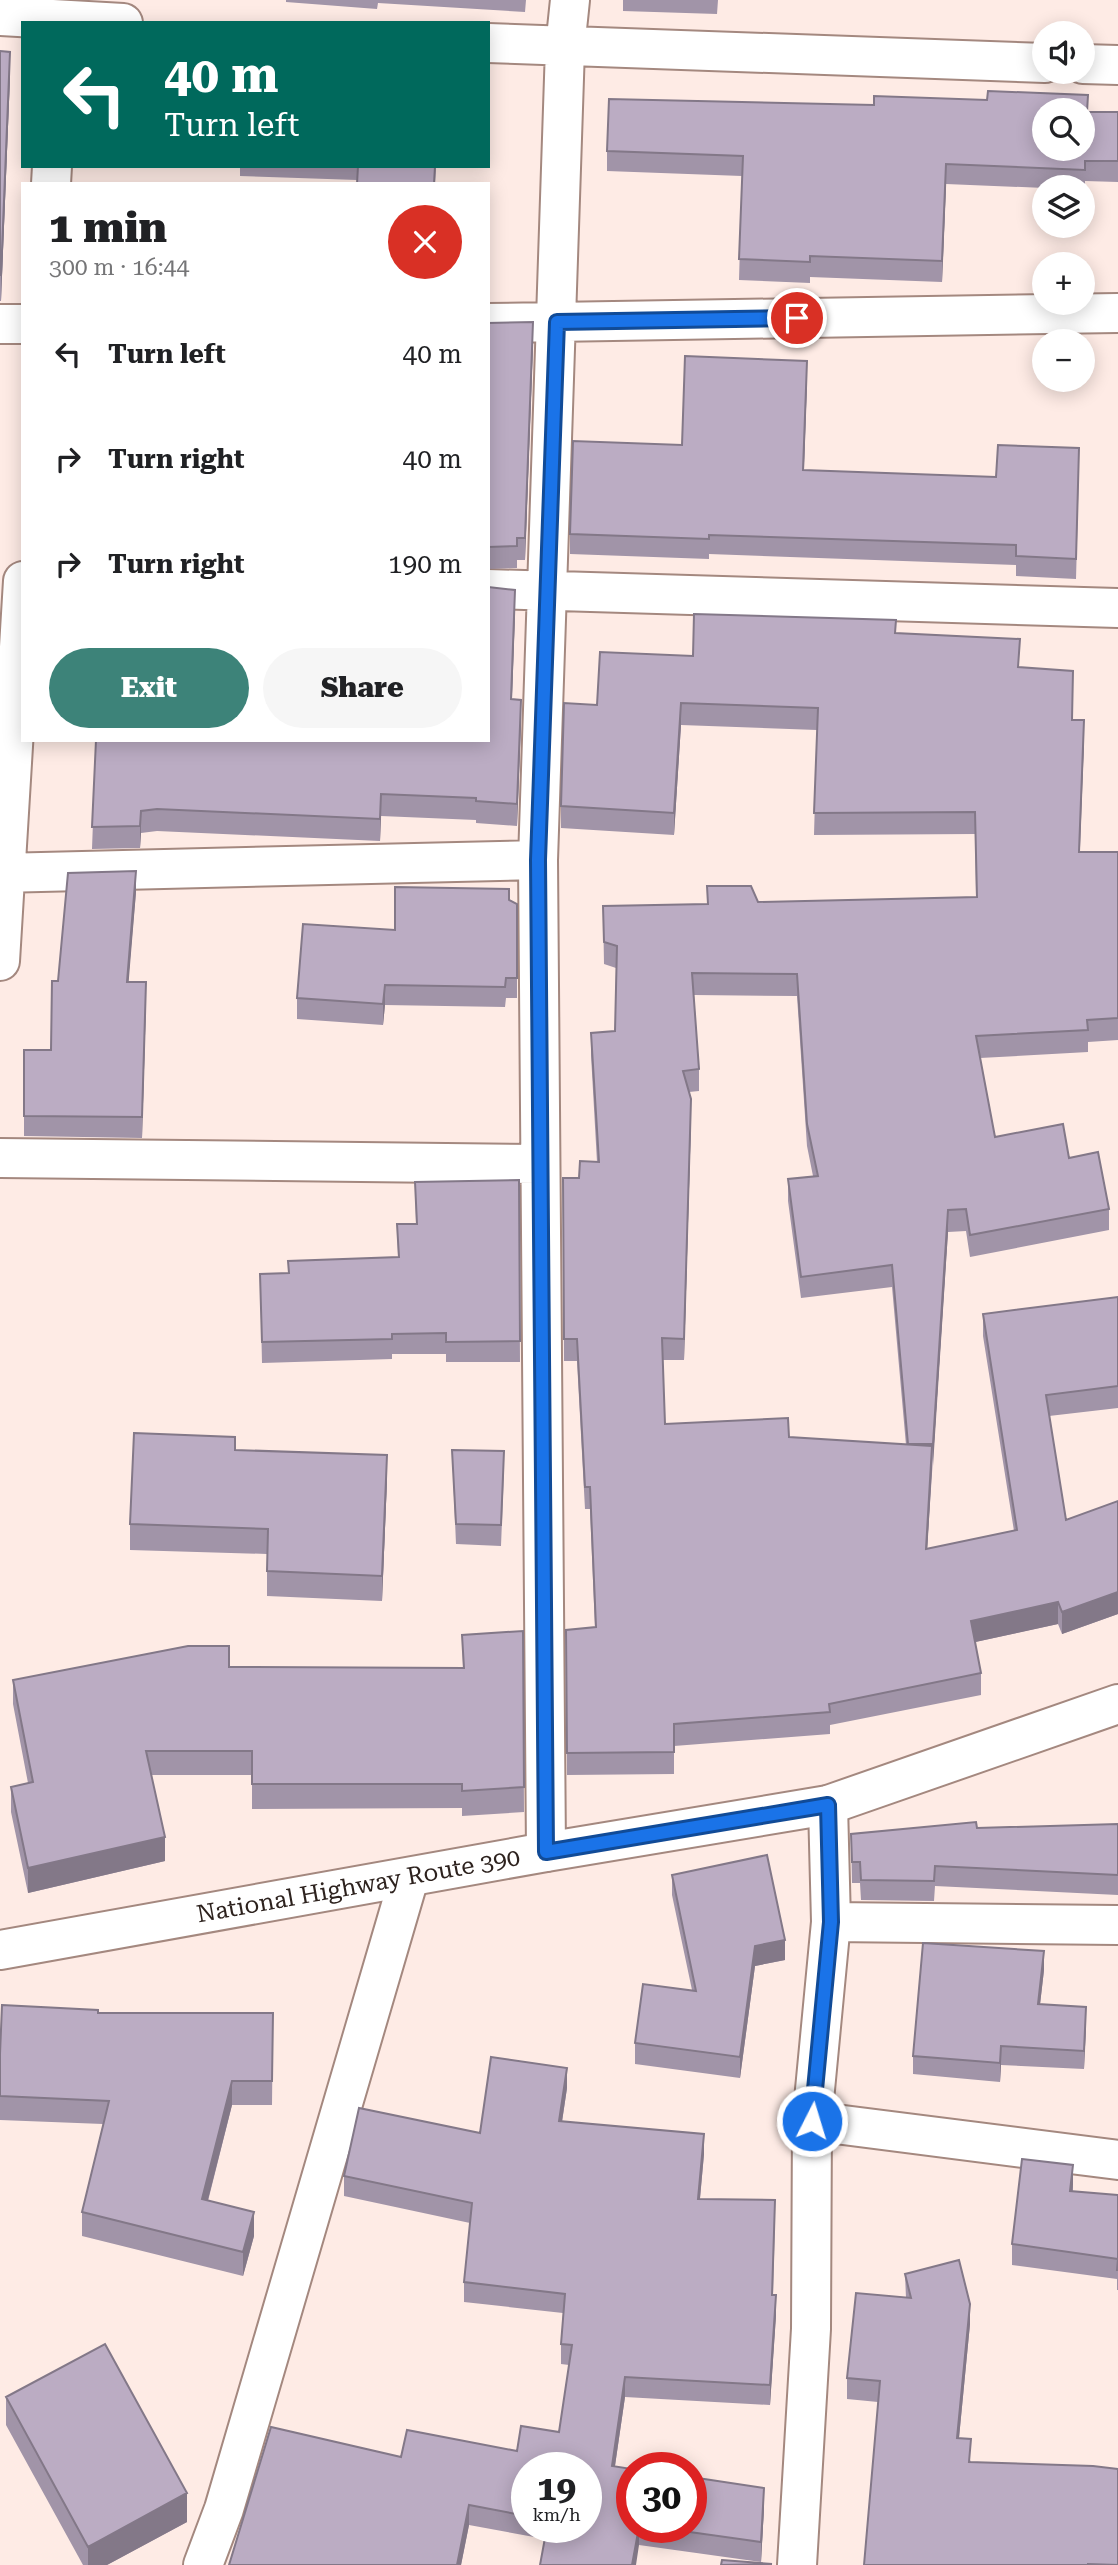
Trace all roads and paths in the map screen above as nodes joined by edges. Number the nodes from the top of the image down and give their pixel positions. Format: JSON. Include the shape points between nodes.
{"nodes":[{"id":1,"x":570,"y":0,"type":"edge"},
{"id":2,"x":61,"y":14,"type":"edge"},
{"id":3,"x":0,"y":16,"type":"edge"},
{"id":4,"x":109,"y":21,"type":"edge"},
{"id":5,"x":490,"y":43,"type":"edge"},
{"id":6,"x":565,"y":48,"type":"junction"},
{"id":7,"x":1032,"y":63,"type":"edge"},
{"id":8,"x":1095,"y":64,"type":"edge"},
{"id":9,"x":1118,"y":65,"type":"edge"},
{"id":10,"x":1118,"y":313,"type":"edge"},
{"id":11,"x":557,"y":322,"type":"junction"},
{"id":12,"x":490,"y":323,"type":"edge"},
{"id":13,"x":0,"y":324,"type":"edge"},
{"id":14,"x":21,"y":324,"type":"edge"},
{"id":15,"x":490,"y":589,"type":"edge"},
{"id":16,"x":547,"y":589,"type":"junction"},
{"id":17,"x":0,"y":590,"type":"edge"},
{"id":18,"x":21,"y":590,"type":"edge"},
{"id":19,"x":21,"y":606,"type":"edge"},
{"id":20,"x":1118,"y":608,"type":"edge"},
{"id":21,"x":538,"y":860,"type":"junction"},
{"id":22,"x":4,"y":873,"type":"edge"},
{"id":23,"x":0,"y":961,"type":"edge"},
{"id":24,"x":0,"y":1158,"type":"edge"},
{"id":25,"x":540,"y":1164,"type":"junction"},
{"id":26,"x":1118,"y":1704,"type":"edge"},
{"id":27,"x":828,"y":1805,"type":"junction"},
{"id":28,"x":546,"y":1852,"type":"junction"},
{"id":29,"x":409,"y":1878,"type":"junction"},
{"id":30,"x":831,"y":1922,"type":"junction"},
{"id":31,"x":1118,"y":1925,"type":"edge"},
{"id":32,"x":0,"y":1950,"type":"edge"},
{"id":33,"x":812,"y":2121,"type":"junction"},
{"id":34,"x":1118,"y":2160,"type":"edge"},
{"id":35,"x":203,"y":2565,"type":"edge"},
{"id":36,"x":797,"y":2565,"type":"edge"}],
"edges":[{"from":1,"to":6,"type":"main road"},
{"from":2,"to":3,"type":"main road"},
{"from":2,"to":4,"type":"main road"},
{"from":5,"to":6,"type":"main road"},
{"from":6,"to":7,"type":"main road"},
{"from":6,"to":11,"type":"main road"},
{"from":8,"to":9,"type":"main road"},
{"from":10,"to":11,"type":"main road"},
{"from":11,"to":12,"type":"main road"},
{"from":11,"to":16,"type":"main road"},
{"from":13,"to":14,"type":"main road"},
{"from":15,"to":16,"type":"main road"},
{"from":16,"to":20,"type":"main road"},
{"from":16,"to":21,"type":"main road"},
{"from":17,"to":18,"type":"main road"},
{"from":19,"to":22,"type":"main road"},
{"from":21,"to":22,"type":"main road"},
{"from":21,"to":25,"type":"main road"},
{"from":22,"to":23,"type":"main road"},
{"from":24,"to":25,"type":"main road"},
{"from":25,"to":28,"type":"main road"},
{"from":26,"to":27,"type":"main road","name":"National Highway Route 390"},
{"from":27,"to":28,"type":"main road","name":"National Highway Route 390"},
{"from":27,"to":30,"type":"main road"},
{"from":28,"to":29,"type":"main road","name":"National Highway Route 390"},
{"from":29,"to":32,"type":"main road","name":"National Highway Route 390"},
{"from":29,"to":35,"type":"main road"},
{"from":30,"to":31,"type":"main road"},
{"from":30,"to":33,"type":"main road"},
{"from":33,"to":34,"type":"main road"},
{"from":33,"to":36,"type":"main road","via":[[811,2329]]}]}
